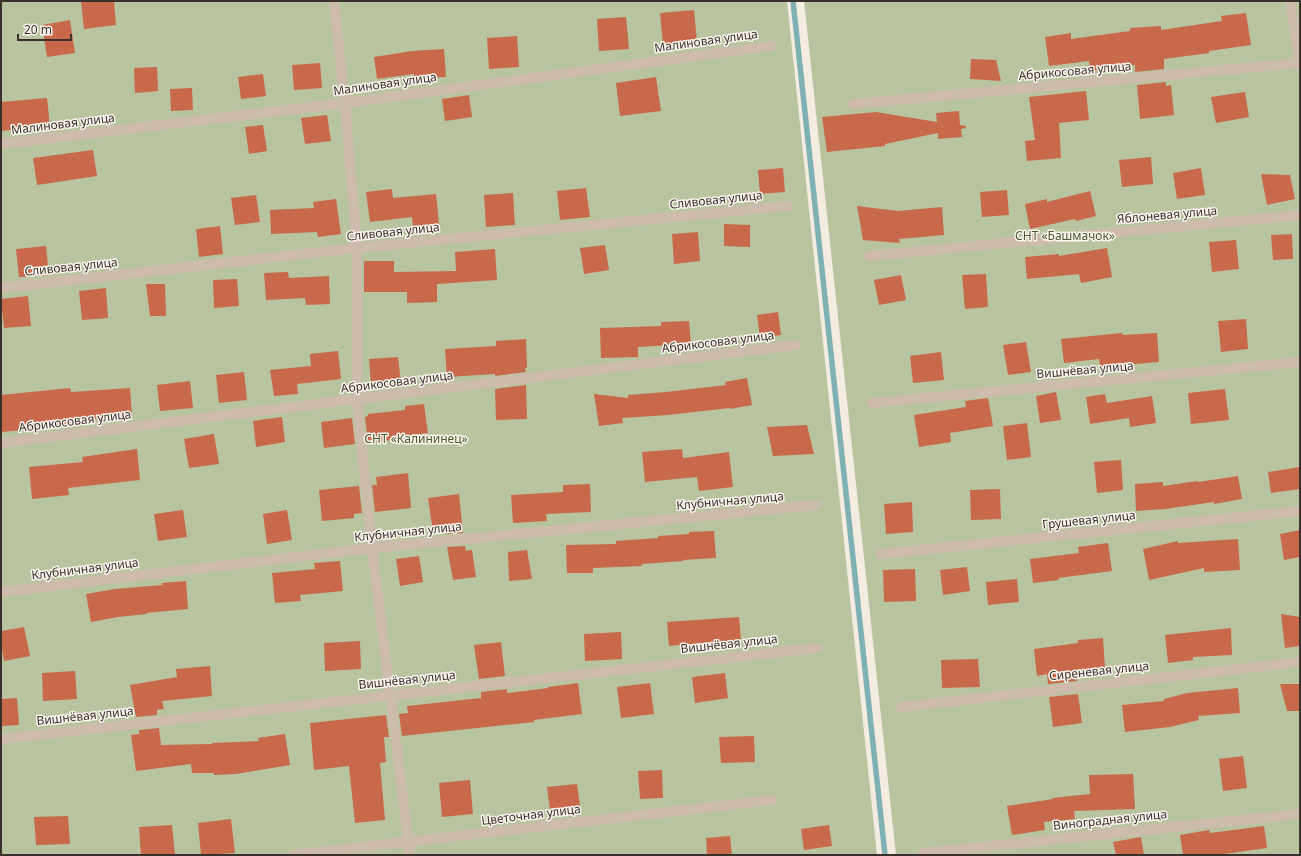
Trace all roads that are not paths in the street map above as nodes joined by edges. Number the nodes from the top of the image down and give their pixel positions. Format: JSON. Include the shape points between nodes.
{"nodes":[{"id":1,"x":334,"y":1,"type":"edge"},
{"id":2,"x":1290,"y":1,"type":"edge"},
{"id":3,"x":771,"y":46,"type":"dead end"},
{"id":4,"x":1300,"y":64,"type":"edge"},
{"id":5,"x":345,"y":103,"type":"junction"},
{"id":6,"x":853,"y":104,"type":"dead end"},
{"id":7,"x":1,"y":144,"type":"edge"},
{"id":8,"x":788,"y":206,"type":"dead end"},
{"id":9,"x":1300,"y":215,"type":"edge"},
{"id":10,"x":358,"y":248,"type":"junction"},
{"id":11,"x":869,"y":256,"type":"dead end"},
{"id":12,"x":1,"y":288,"type":"edge"},
{"id":13,"x":796,"y":346,"type":"dead end"},
{"id":14,"x":1300,"y":362,"type":"edge"},
{"id":15,"x":357,"y":400,"type":"junction"},
{"id":16,"x":872,"y":403,"type":"dead end"},
{"id":17,"x":1,"y":443,"type":"edge"},
{"id":18,"x":818,"y":506,"type":"dead end"},
{"id":19,"x":1300,"y":511,"type":"edge"},
{"id":20,"x":372,"y":548,"type":"junction"},
{"id":21,"x":880,"y":554,"type":"dead end"},
{"id":22,"x":1,"y":592,"type":"edge"},
{"id":23,"x":817,"y":648,"type":"dead end"},
{"id":24,"x":1300,"y":662,"type":"edge"},
{"id":25,"x":391,"y":695,"type":"junction"},
{"id":26,"x":901,"y":707,"type":"dead end"},
{"id":27,"x":1,"y":739,"type":"edge"},
{"id":28,"x":772,"y":800,"type":"dead end"},
{"id":29,"x":1300,"y":814,"type":"edge"},
{"id":30,"x":408,"y":842,"type":"junction"},
{"id":31,"x":924,"y":853,"type":"dead end"},
{"id":32,"x":293,"y":855,"type":"edge"},
{"id":33,"x":410,"y":855,"type":"edge"}],
"edges":[{"from":1,"to":5,"type":"street"},
{"from":2,"to":4,"type":"street"},
{"from":3,"to":5,"type":"street","name":"Малиновая улица"},
{"from":4,"to":6,"type":"street","name":"Абрикосовая улица"},
{"from":5,"to":7,"type":"street","name":"Малиновая улица"},
{"from":5,"to":10,"type":"street"},
{"from":8,"to":10,"type":"street","name":"Сливовая улица"},
{"from":9,"to":11,"type":"street","name":"Яблоневая улица"},
{"from":10,"to":12,"type":"street","name":"Сливовая улица"},
{"from":10,"to":15,"type":"street"},
{"from":13,"to":15,"type":"street","name":"Абрикосовая улица"},
{"from":14,"to":16,"type":"street","name":"Вишнёвая улица"},
{"from":15,"to":17,"type":"street","name":"Абрикосовая улица"},
{"from":15,"to":20,"type":"street"},
{"from":18,"to":20,"type":"street","name":"Клубничная улица"},
{"from":19,"to":21,"type":"street","name":"Грушевая улица"},
{"from":20,"to":22,"type":"street","name":"Клубничная улица"},
{"from":20,"to":25,"type":"street"},
{"from":23,"to":25,"type":"street","name":"Вишнёвая улица"},
{"from":24,"to":26,"type":"street","name":"Сиреневая улица"},
{"from":25,"to":27,"type":"street","name":"Вишнёвая улица"},
{"from":25,"to":30,"type":"street"},
{"from":28,"to":30,"type":"street","name":"Цветочная улица"},
{"from":29,"to":31,"type":"street","name":"Виноградная улица"},
{"from":30,"to":32,"type":"street","name":"Цветочная улица"},
{"from":30,"to":33,"type":"street"}]}
